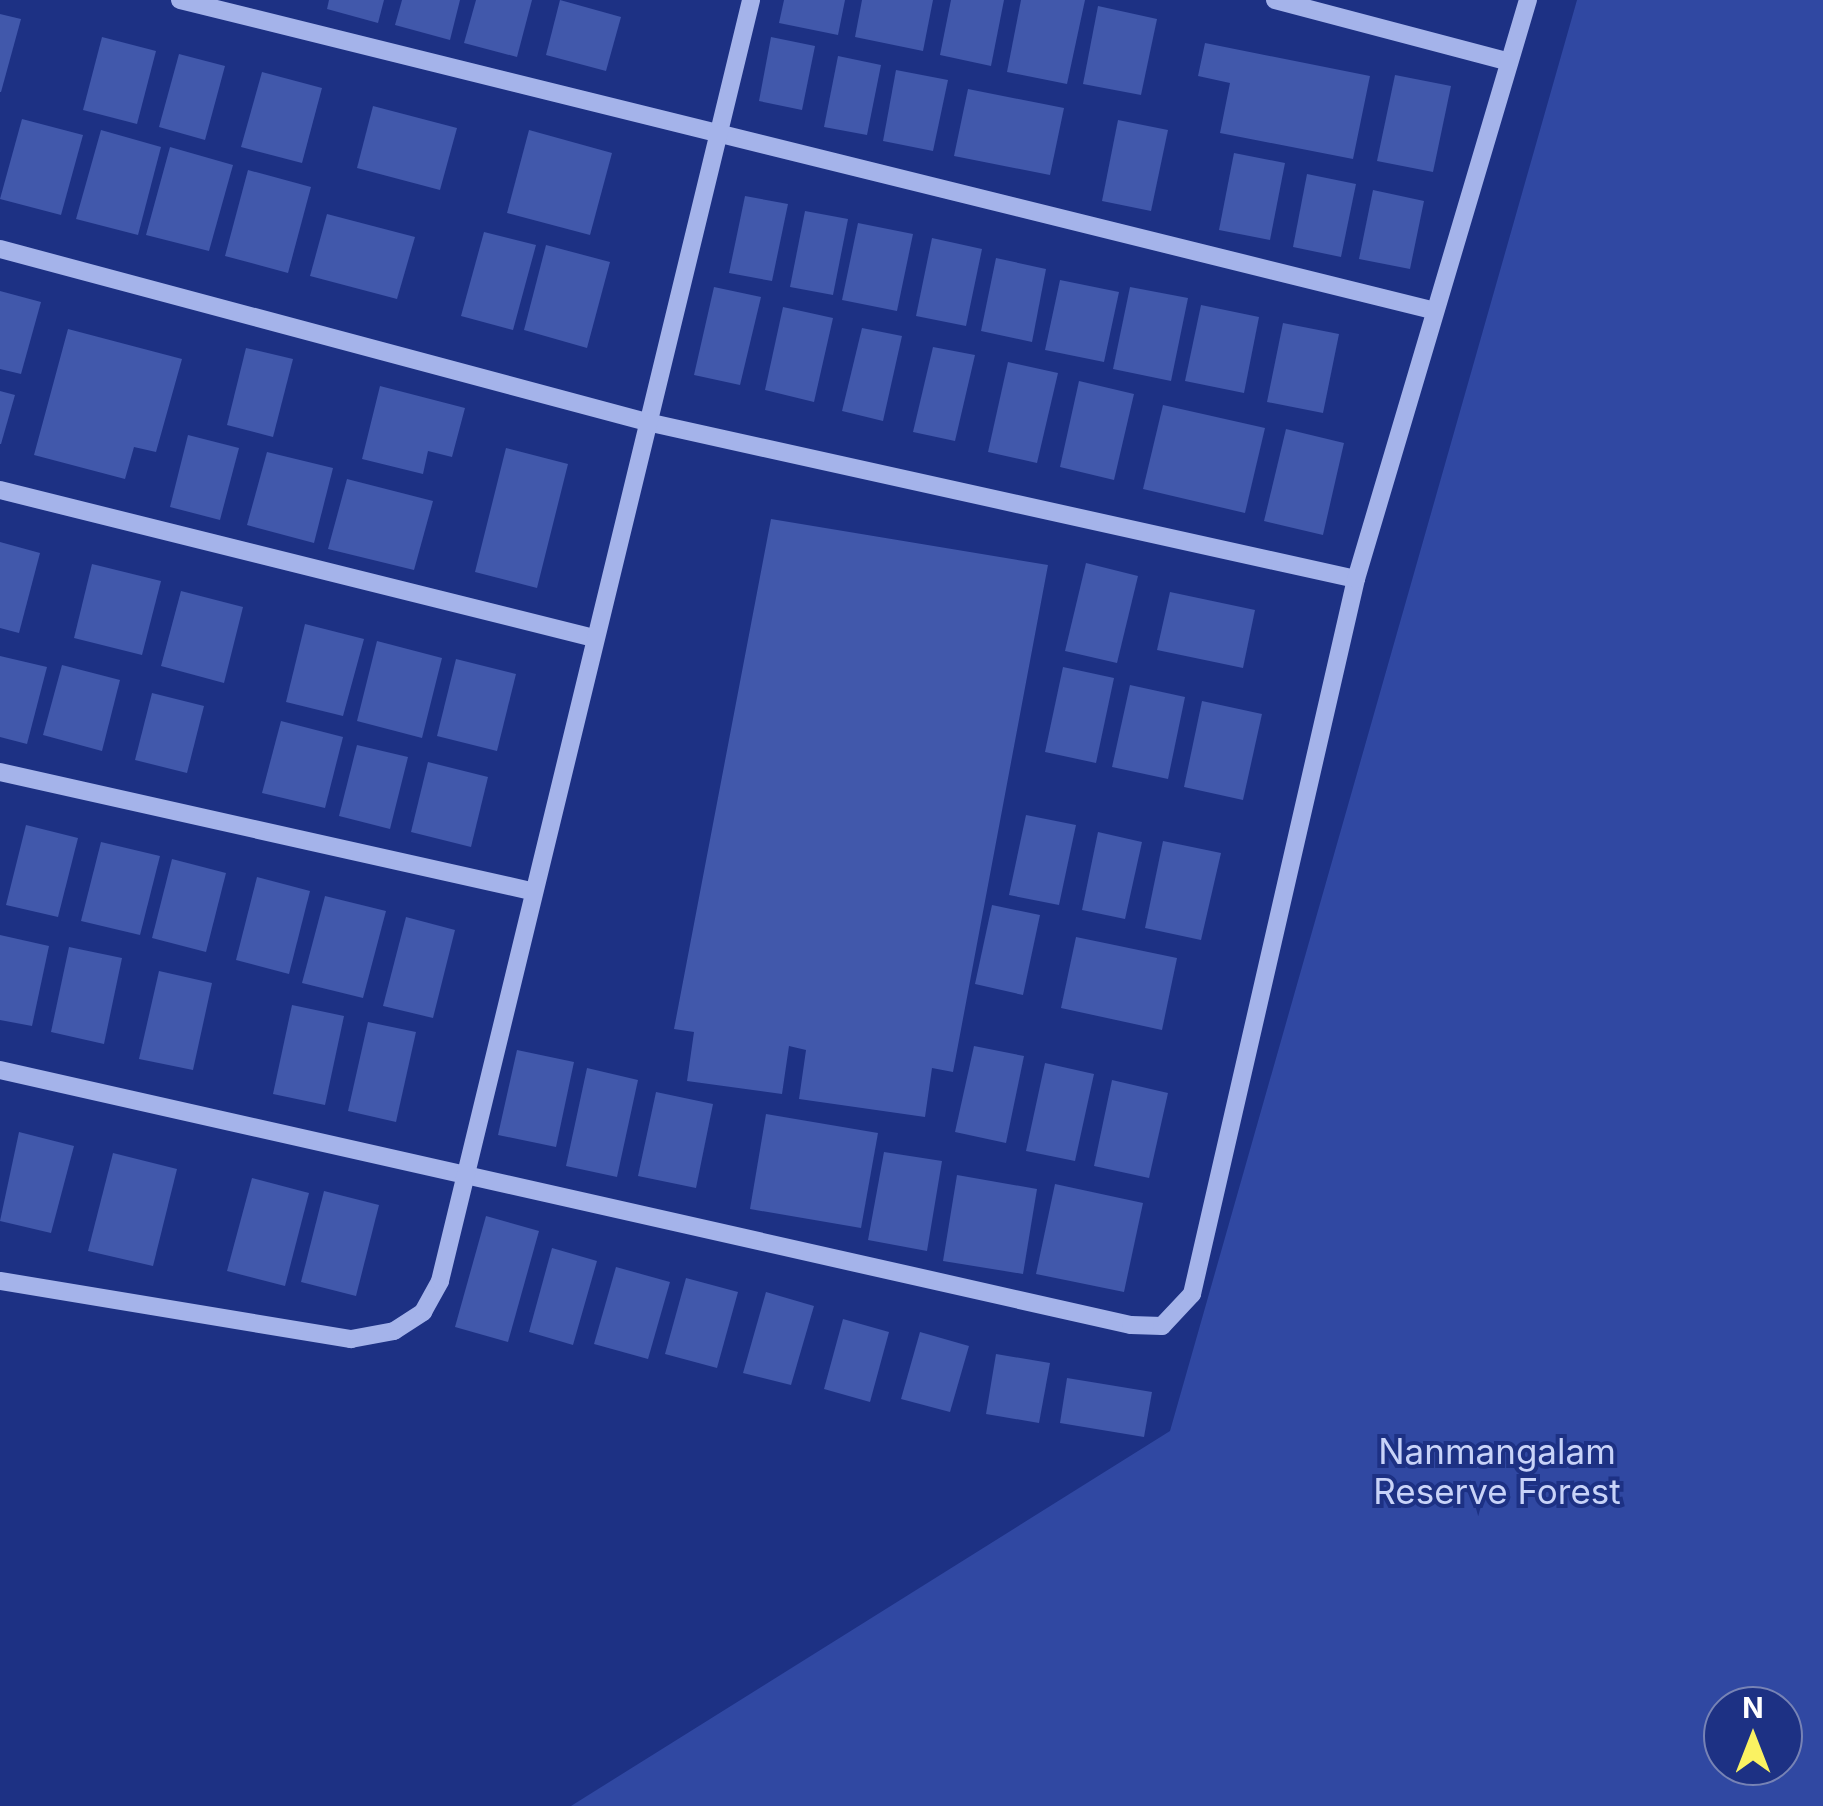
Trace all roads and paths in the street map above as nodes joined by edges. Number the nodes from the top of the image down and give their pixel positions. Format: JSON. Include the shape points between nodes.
{"nodes":[{"id":1,"x":180,"y":0,"type":"edge"},
{"id":2,"x":751,"y":0,"type":"edge"},
{"id":3,"x":1275,"y":0,"type":"edge"},
{"id":4,"x":1528,"y":0,"type":"edge"},
{"id":5,"x":1509,"y":62,"type":"junction"},
{"id":6,"x":718,"y":132,"type":"junction"},
{"id":7,"x":0,"y":249,"type":"edge"},
{"id":8,"x":1432,"y":310,"type":"junction"},
{"id":9,"x":647,"y":422,"type":"junction"},
{"id":10,"x":0,"y":490,"type":"edge"},
{"id":11,"x":1356,"y":579,"type":"junction"},
{"id":12,"x":594,"y":638,"type":"junction"},
{"id":13,"x":0,"y":772,"type":"edge"},
{"id":14,"x":531,"y":892,"type":"junction"},
{"id":15,"x":0,"y":1070,"type":"edge"},
{"id":16,"x":461,"y":1175,"type":"junction"},
{"id":17,"x":0,"y":1281,"type":"edge"}],
"edges":[{"from":1,"to":6,"type":"street"},
{"from":2,"to":6,"type":"street"},
{"from":3,"to":5,"type":"street"},
{"from":4,"to":5,"type":"street"},
{"from":5,"to":8,"type":"street"},
{"from":6,"to":8,"type":"street"},
{"from":6,"to":9,"type":"street"},
{"from":7,"to":9,"type":"street"},
{"from":8,"to":11,"type":"street"},
{"from":9,"to":11,"type":"street"},
{"from":9,"to":12,"type":"street"},
{"from":10,"to":12,"type":"street"},
{"from":11,"to":16,"type":"street","via":[[1192,1294],[1162,1326],[1130,1325]]},
{"from":12,"to":14,"type":"street"},
{"from":13,"to":14,"type":"street"},
{"from":14,"to":16,"type":"street"},
{"from":15,"to":16,"type":"street"},
{"from":16,"to":17,"type":"street","via":[[440,1281],[422,1312],[394,1330],[351,1339]]}]}
